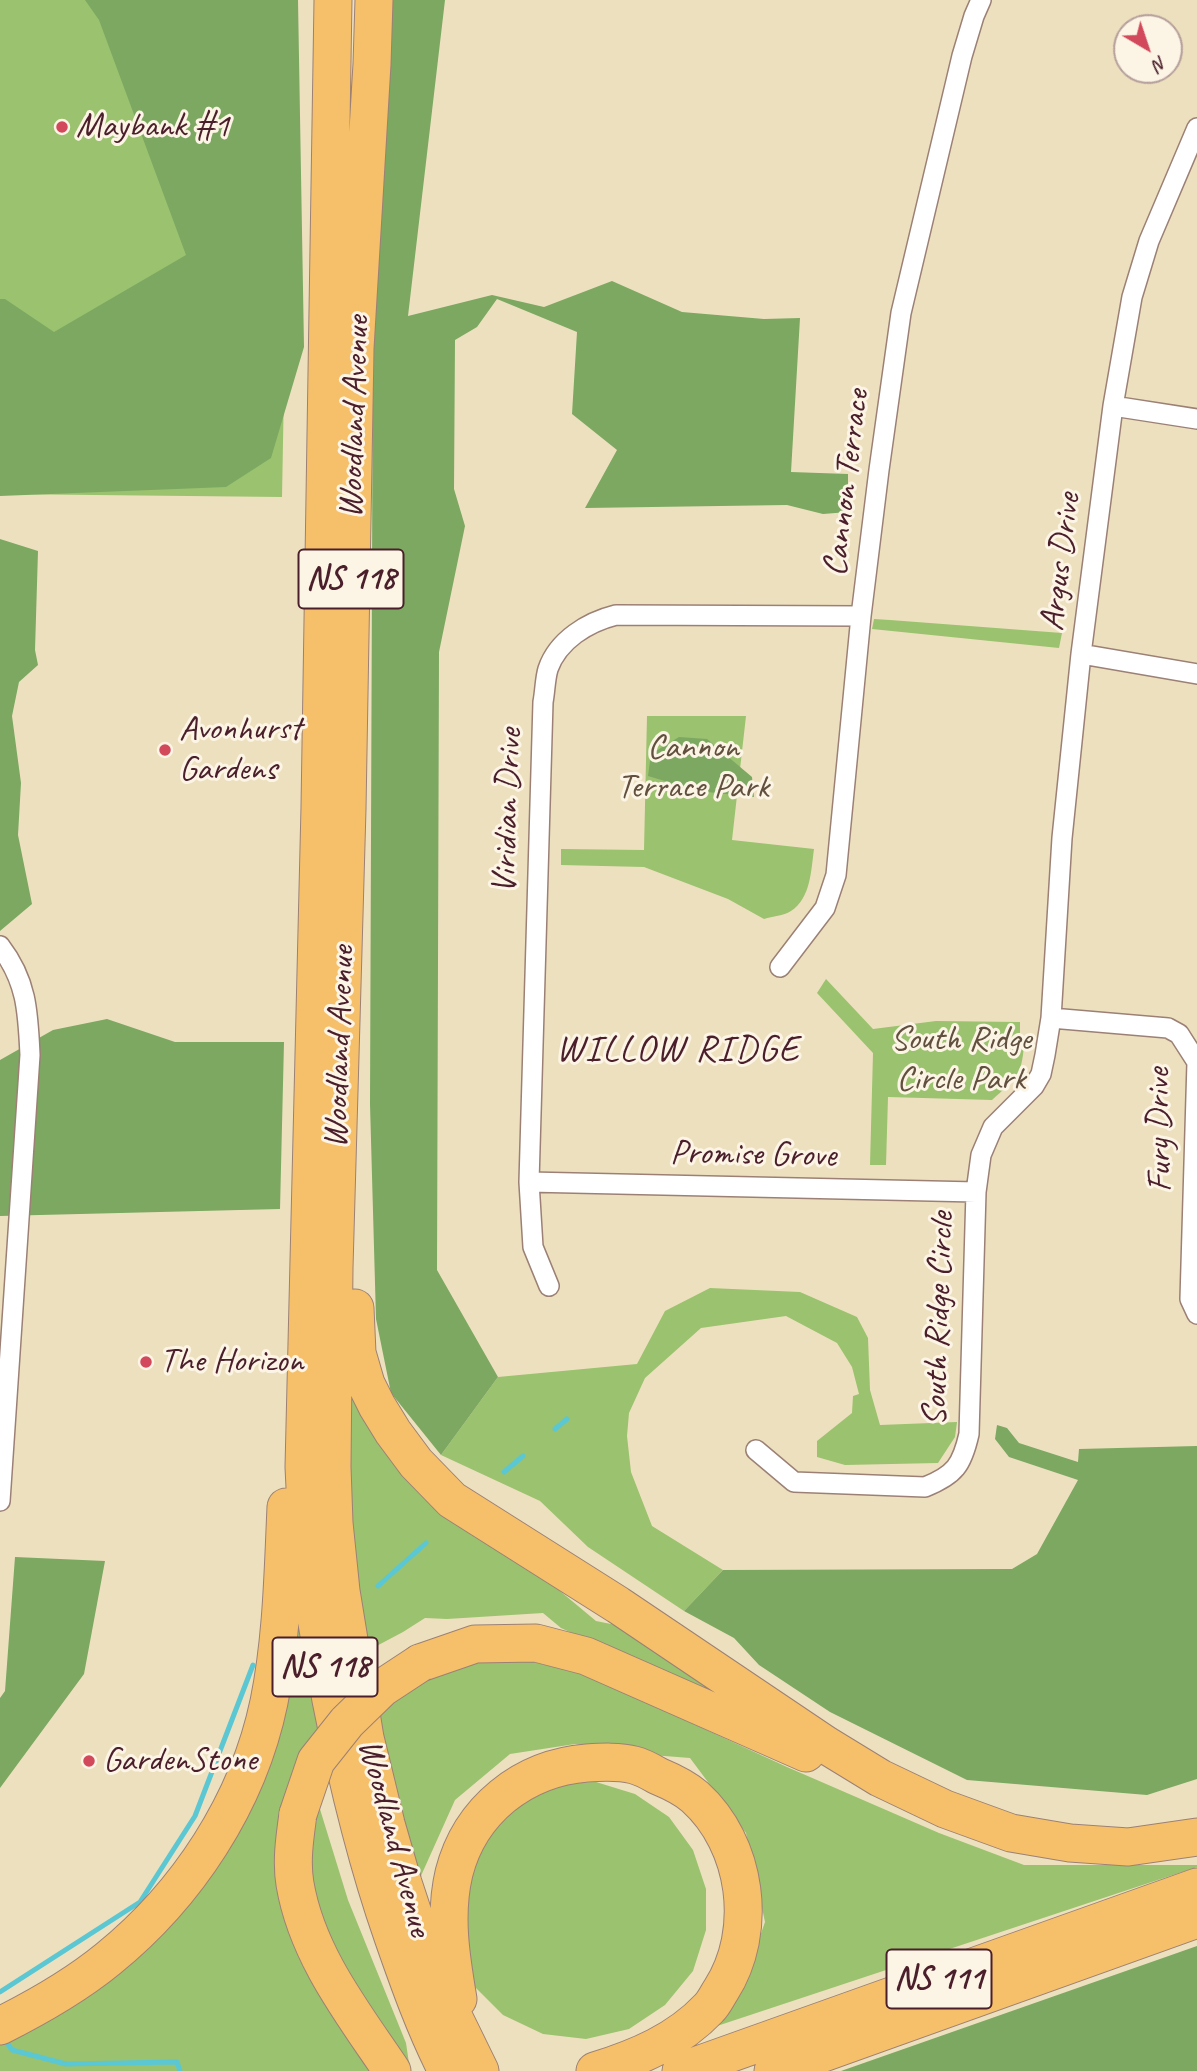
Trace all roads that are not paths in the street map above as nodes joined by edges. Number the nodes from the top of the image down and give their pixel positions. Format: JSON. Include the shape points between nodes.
{"nodes":[{"id":1,"x":333,"y":0,"type":"edge"},
{"id":2,"x":374,"y":0,"type":"edge"},
{"id":3,"x":981,"y":0,"type":"edge"},
{"id":4,"x":1197,"y":128,"type":"edge"},
{"id":5,"x":1113,"y":406,"type":"junction"},
{"id":6,"x":1197,"y":419,"type":"edge"},
{"id":7,"x":862,"y":617,"type":"junction"},
{"id":8,"x":1081,"y":654,"type":"junction"},
{"id":9,"x":1197,"y":674,"type":"edge"},
{"id":10,"x":347,"y":809,"type":"junction"},
{"id":11,"x":0,"y":946,"type":"edge"},
{"id":12,"x":780,"y":967,"type":"dead end"},
{"id":13,"x":1051,"y":1017,"type":"junction"},
{"id":14,"x":529,"y":1182,"type":"junction"},
{"id":15,"x":976,"y":1192,"type":"junction"},
{"id":16,"x":308,"y":1269,"type":"junction"},
{"id":17,"x":550,"y":1286,"type":"dead end"},
{"id":18,"x":1197,"y":1314,"type":"edge"},
{"id":19,"x":755,"y":1450,"type":"dead end"},
{"id":20,"x":0,"y":1501,"type":"edge"},
{"id":21,"x":880,"y":1778,"type":"junction"},
{"id":22,"x":1197,"y":1837,"type":"edge"},
{"id":23,"x":1197,"y":1886,"type":"edge"},
{"id":24,"x":1197,"y":1919,"type":"edge"},
{"id":25,"x":0,"y":2026,"type":"edge"},
{"id":26,"x":464,"y":2038,"type":"junction"},
{"id":27,"x":392,"y":2071,"type":"edge"},
{"id":28,"x":447,"y":2071,"type":"edge"},
{"id":29,"x":480,"y":2071,"type":"edge"},
{"id":30,"x":595,"y":2071,"type":"edge"},
{"id":31,"x":681,"y":2071,"type":"edge"},
{"id":32,"x":773,"y":2071,"type":"edge"}],
"edges":[{"from":1,"to":16,"type":"highway","name":"Woodland Avenue","number":"NS 118","via":[[321,793]]},
{"from":2,"to":10,"type":"highway","name":"Woodland Avenue","number":"NS 118","via":[[355,348]]},
{"from":3,"to":7,"type":"street","name":"Cannon Terrace","via":[[962,56],[901,313]]},
{"from":4,"to":5,"type":"street","name":"Argus Drive","via":[[1132,297]]},
{"from":5,"to":6,"type":"street"},
{"from":5,"to":8,"type":"street","name":"Argus Drive"},
{"from":7,"to":12,"type":"street","name":"Cannon Terrace","via":[[836,875],[825,908]]},
{"from":7,"to":14,"type":"street","name":"Viridian Drive","via":[[616,615],[570,637],[557,653],[548,669],[543,702]]},
{"from":8,"to":9,"type":"street"},
{"from":8,"to":13,"type":"street","name":"Argus Drive","via":[[1062,838]]},
{"from":10,"to":21,"type":"highway","via":[[355,1041],[352,1266],[357,1353],[377,1406],[416,1463],[452,1500]]},
{"from":10,"to":26,"type":"highway","name":"Woodland Avenue","number":"NS 118","via":[[332,1381],[338,1564],[365,1738],[386,1824],[434,1977]]},
{"from":11,"to":20,"type":"street","via":[[21,981],[30,1055]]},
{"from":13,"to":15,"type":"street","name":"South Ridge Circle","via":[[1041,1074],[993,1127],[981,1155]]},
{"from":13,"to":18,"type":"street","name":"Fury Drive","via":[[1168,1028],[1179,1034],[1197,1062],[1190,1299]]},
{"from":14,"to":15,"type":"street","name":"Promise Grove"},
{"from":14,"to":17,"type":"street","name":"Viridian Drive","via":[[533,1247]]},
{"from":15,"to":19,"type":"street","name":"South Ridge Circle","via":[[969,1433],[957,1468],[925,1487],[794,1482]]},
{"from":16,"to":25,"type":"highway","via":[[291,1368],[282,1602],[275,1666],[260,1738],[246,1775],[222,1826],[162,1909],[109,1959],[36,2008]]},
{"from":16,"to":28,"type":"highway","name":"Woodland Avenue","number":"NS 118","via":[[304,1467],[313,1596],[357,1820],[411,1987]]},
{"from":21,"to":22,"type":"highway","via":[[1011,1833],[1128,1847]]},
{"from":21,"to":27,"type":"highway","bridge":true,"via":[[820,1759],[586,1656],[536,1643],[475,1644],[420,1663],[382,1688],[316,1761],[294,1841],[295,1882],[306,1926],[328,1975]]},
{"from":23,"to":31,"type":"highway","number":"NS 111"},
{"from":24,"to":32,"type":"highway","number":"NS 111"},
{"from":26,"to":29,"type":"highway","name":"Woodland Avenue","number":"NS 118"},
{"from":26,"to":30,"type":"highway","via":[[450,1901],[455,1872],[476,1823],[498,1799],[547,1770],[602,1762],[634,1765],[694,1796],[718,1823],[741,1884],[740,1944],[730,1977],[710,2007],[676,2036],[631,2060]]}]}
